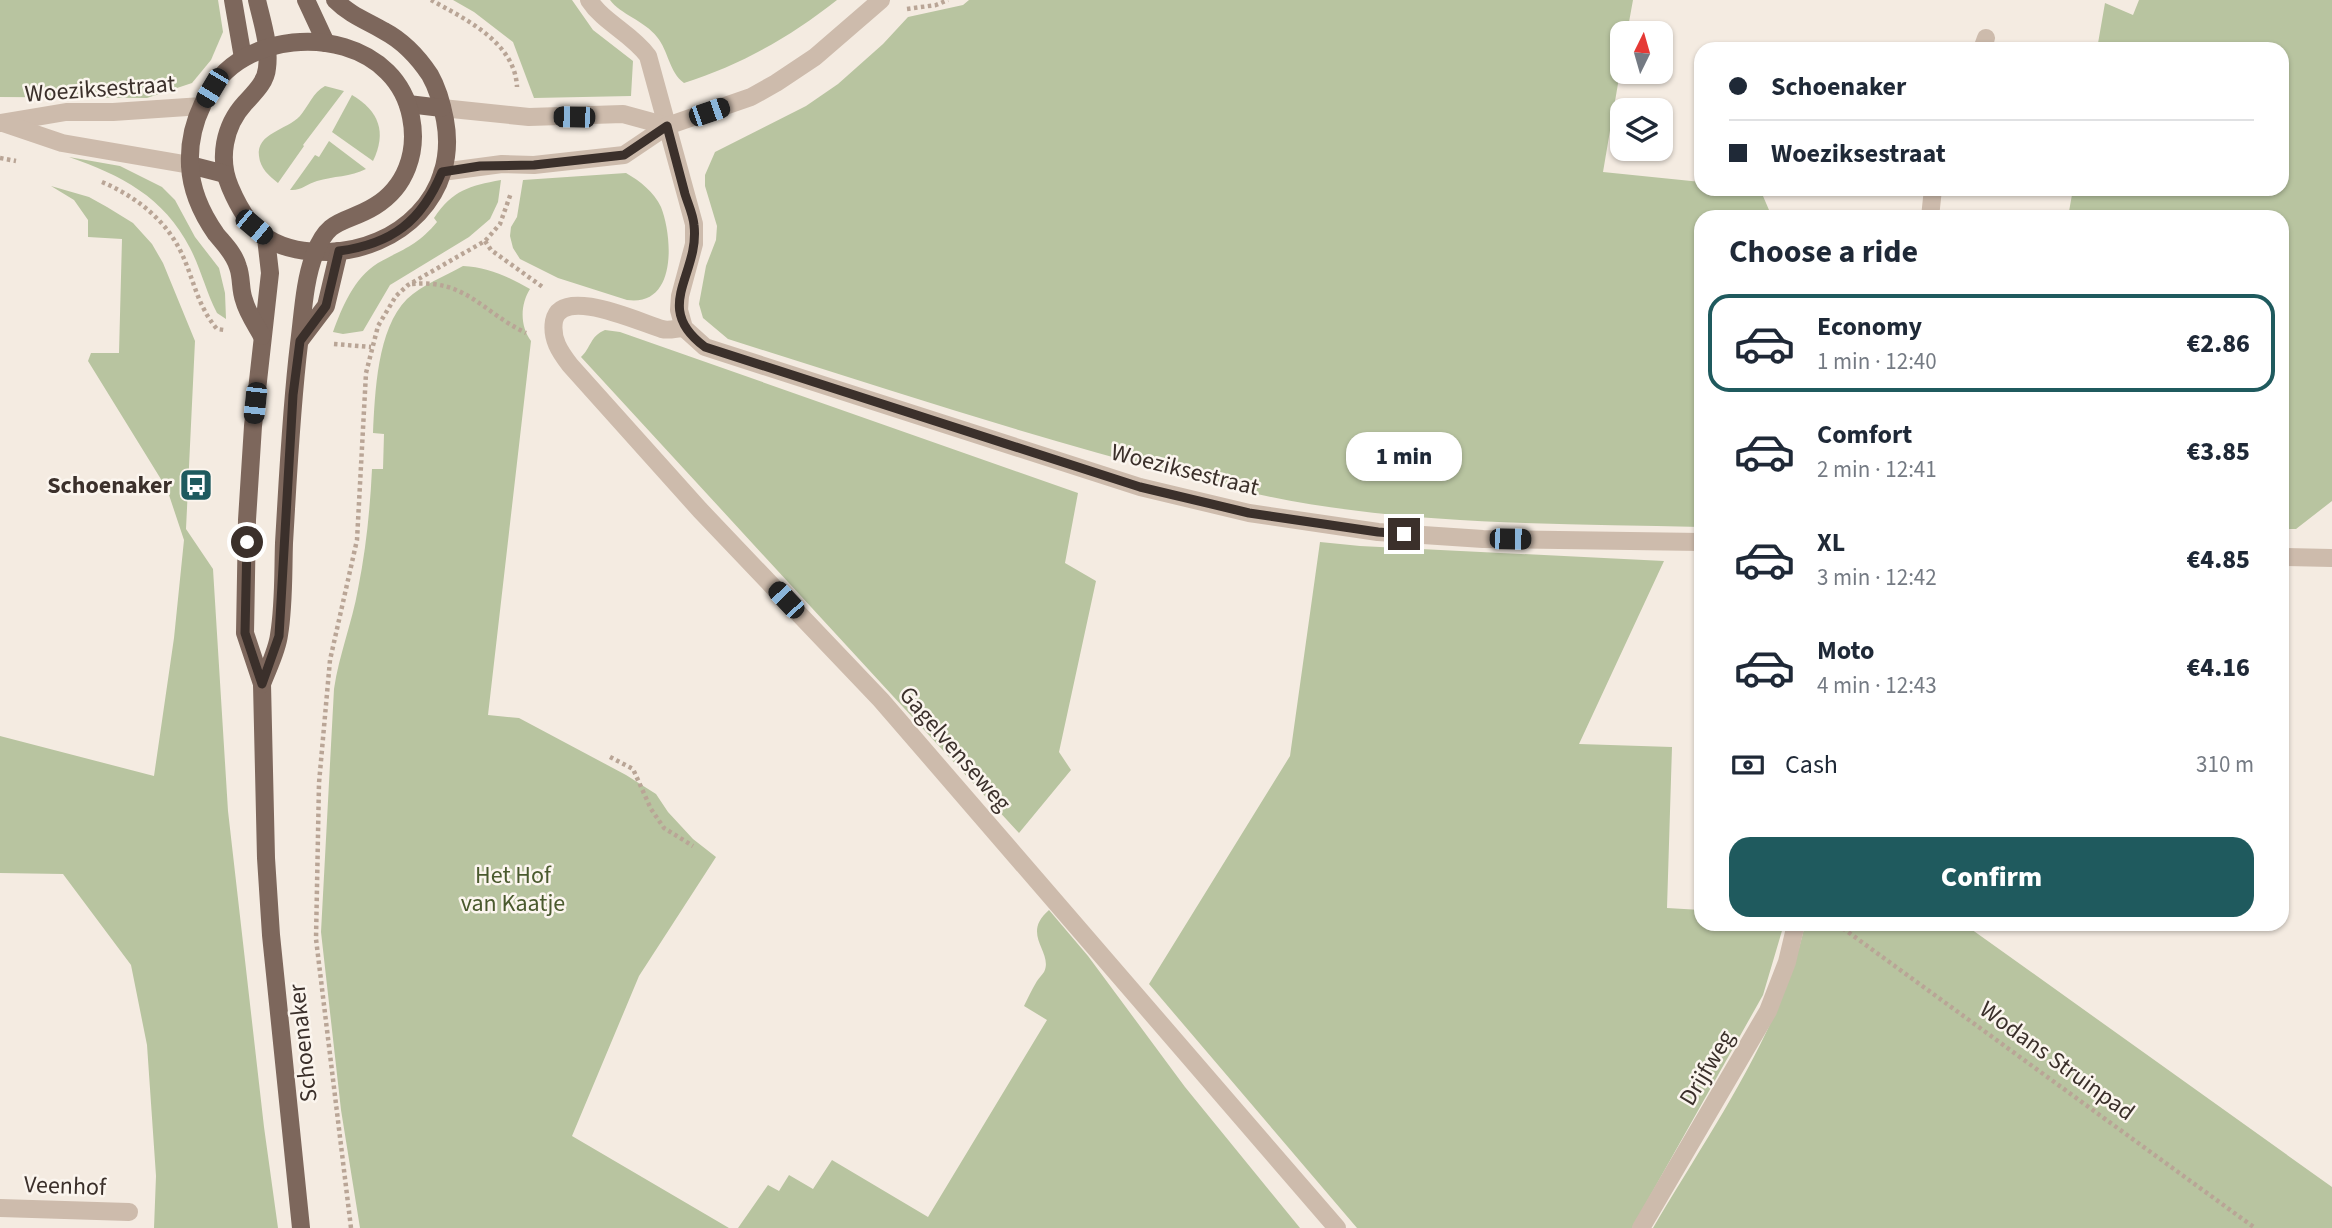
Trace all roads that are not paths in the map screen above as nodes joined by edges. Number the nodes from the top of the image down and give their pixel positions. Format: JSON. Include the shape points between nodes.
{"nodes":[{"id":1,"x":233,"y":0,"type":"edge"},
{"id":2,"x":257,"y":0,"type":"edge"},
{"id":3,"x":306,"y":0,"type":"edge"},
{"id":4,"x":335,"y":0,"type":"edge"},
{"id":5,"x":589,"y":0,"type":"edge"},
{"id":6,"x":881,"y":0,"type":"edge"},
{"id":7,"x":326,"y":43,"type":"junction"},
{"id":8,"x":267,"y":47,"type":"junction"},
{"id":9,"x":243,"y":58,"type":"junction"},
{"id":10,"x":408,"y":104,"type":"junction"},
{"id":11,"x":202,"y":106,"type":"junction"},
{"id":12,"x":442,"y":108,"type":"junction"},
{"id":13,"x":1,"y":123,"type":"edge"},
{"id":14,"x":667,"y":126,"type":"junction"},
{"id":15,"x":190,"y":165,"type":"junction"},
{"id":16,"x":442,"y":172,"type":"junction"},
{"id":17,"x":225,"y":174,"type":"junction"},
{"id":18,"x":266,"y":238,"type":"junction"},
{"id":19,"x":339,"y":251,"type":"junction"},
{"id":20,"x":315,"y":252,"type":"junction"},
{"id":21,"x":684,"y":328,"type":"junction"},
{"id":22,"x":262,"y":336,"type":"junction"},
{"id":23,"x":300,"y":341,"type":"junction"},
{"id":24,"x":1694,"y":542,"type":"edge"},
{"id":25,"x":2289,"y":557,"type":"edge"},
{"id":26,"x":2332,"y":558,"type":"edge"},
{"id":27,"x":262,"y":684,"type":"junction"},
{"id":28,"x":1794,"y":931,"type":"edge"},
{"id":29,"x":0,"y":1208,"type":"edge"},
{"id":30,"x":129,"y":1212,"type":"dead end"},
{"id":31,"x":301,"y":1228,"type":"edge"},
{"id":32,"x":1337,"y":1228,"type":"edge"},
{"id":33,"x":1641,"y":1228,"type":"edge"}],
"edges":[{"from":1,"to":9,"type":"main road"},
{"from":2,"to":8,"type":"main road"},
{"from":3,"to":7,"type":"main road"},
{"from":4,"to":12,"type":"main road","via":[[406,46],[430,76]]},
{"from":5,"to":14,"type":"street","via":[[648,56]]},
{"from":6,"to":14,"type":"street","via":[[776,83],[751,97]]},
{"from":7,"to":8,"type":"main road","via":[[298,41]]},
{"from":7,"to":10,"type":"main road","via":[[368,55],[397,81]]},
{"from":8,"to":9,"type":"main road"},
{"from":8,"to":17,"type":"main road","via":[[263,80],[235,114],[229,129]]},
{"from":9,"to":11,"type":"main road","via":[[212,88]]},
{"from":10,"to":12,"type":"main road"},
{"from":10,"to":20,"type":"main road","via":[[413,137],[406,174],[376,205],[326,231]]},
{"from":11,"to":13,"type":"street","name":"Woeziksestraat","via":[[66,112]]},
{"from":11,"to":15,"type":"main road","via":[[192,135]]},
{"from":12,"to":14,"type":"street","via":[[517,116],[623,114]]},
{"from":12,"to":16,"type":"main road","via":[[446,150]]},
{"from":13,"to":15,"type":"street","name":"Woeziksestraat","via":[[62,143]]},
{"from":14,"to":16,"type":"street","via":[[624,155]]},
{"from":14,"to":21,"type":"street","via":[[694,225],[694,244],[680,296]]},
{"from":15,"to":17,"type":"main road"},
{"from":15,"to":22,"type":"main road","via":[[202,211],[230,251],[240,274],[243,300]]},
{"from":16,"to":19,"type":"main road","via":[[433,193],[404,228],[362,248]]},
{"from":17,"to":18,"type":"main road","via":[[245,216]]},
{"from":18,"to":20,"type":"main road","via":[[290,249]]},
{"from":18,"to":22,"type":"main road","name":"Schoenaker","via":[[270,273]]},
{"from":19,"to":20,"type":"main road"},
{"from":19,"to":23,"type":"main road","name":"Schoenaker","via":[[326,306]]},
{"from":20,"to":23,"type":"main road","name":"Schoenaker"},
{"from":21,"to":24,"type":"street","name":"Woeziksestraat","via":[[719,353],[1140,487],[1249,513],[1404,534]]},
{"from":21,"to":32,"type":"street","name":"Gagelvenseweg","via":[[666,330],[608,311],[567,305],[558,310],[553,335],[570,365],[881,700]]},
{"from":22,"to":27,"type":"main road","name":"Schoenaker","via":[[247,520],[245,633]]},
{"from":23,"to":27,"type":"main road","name":"Schoenaker","via":[[279,636]]},
{"from":25,"to":26,"type":"street"},
{"from":27,"to":31,"type":"main road","name":"Schoenaker","via":[[271,935]]},
{"from":28,"to":33,"type":"street","name":"Drijfweg","via":[[1768,1011]]},
{"from":29,"to":30,"type":"street","name":"Veenhof"}]}
